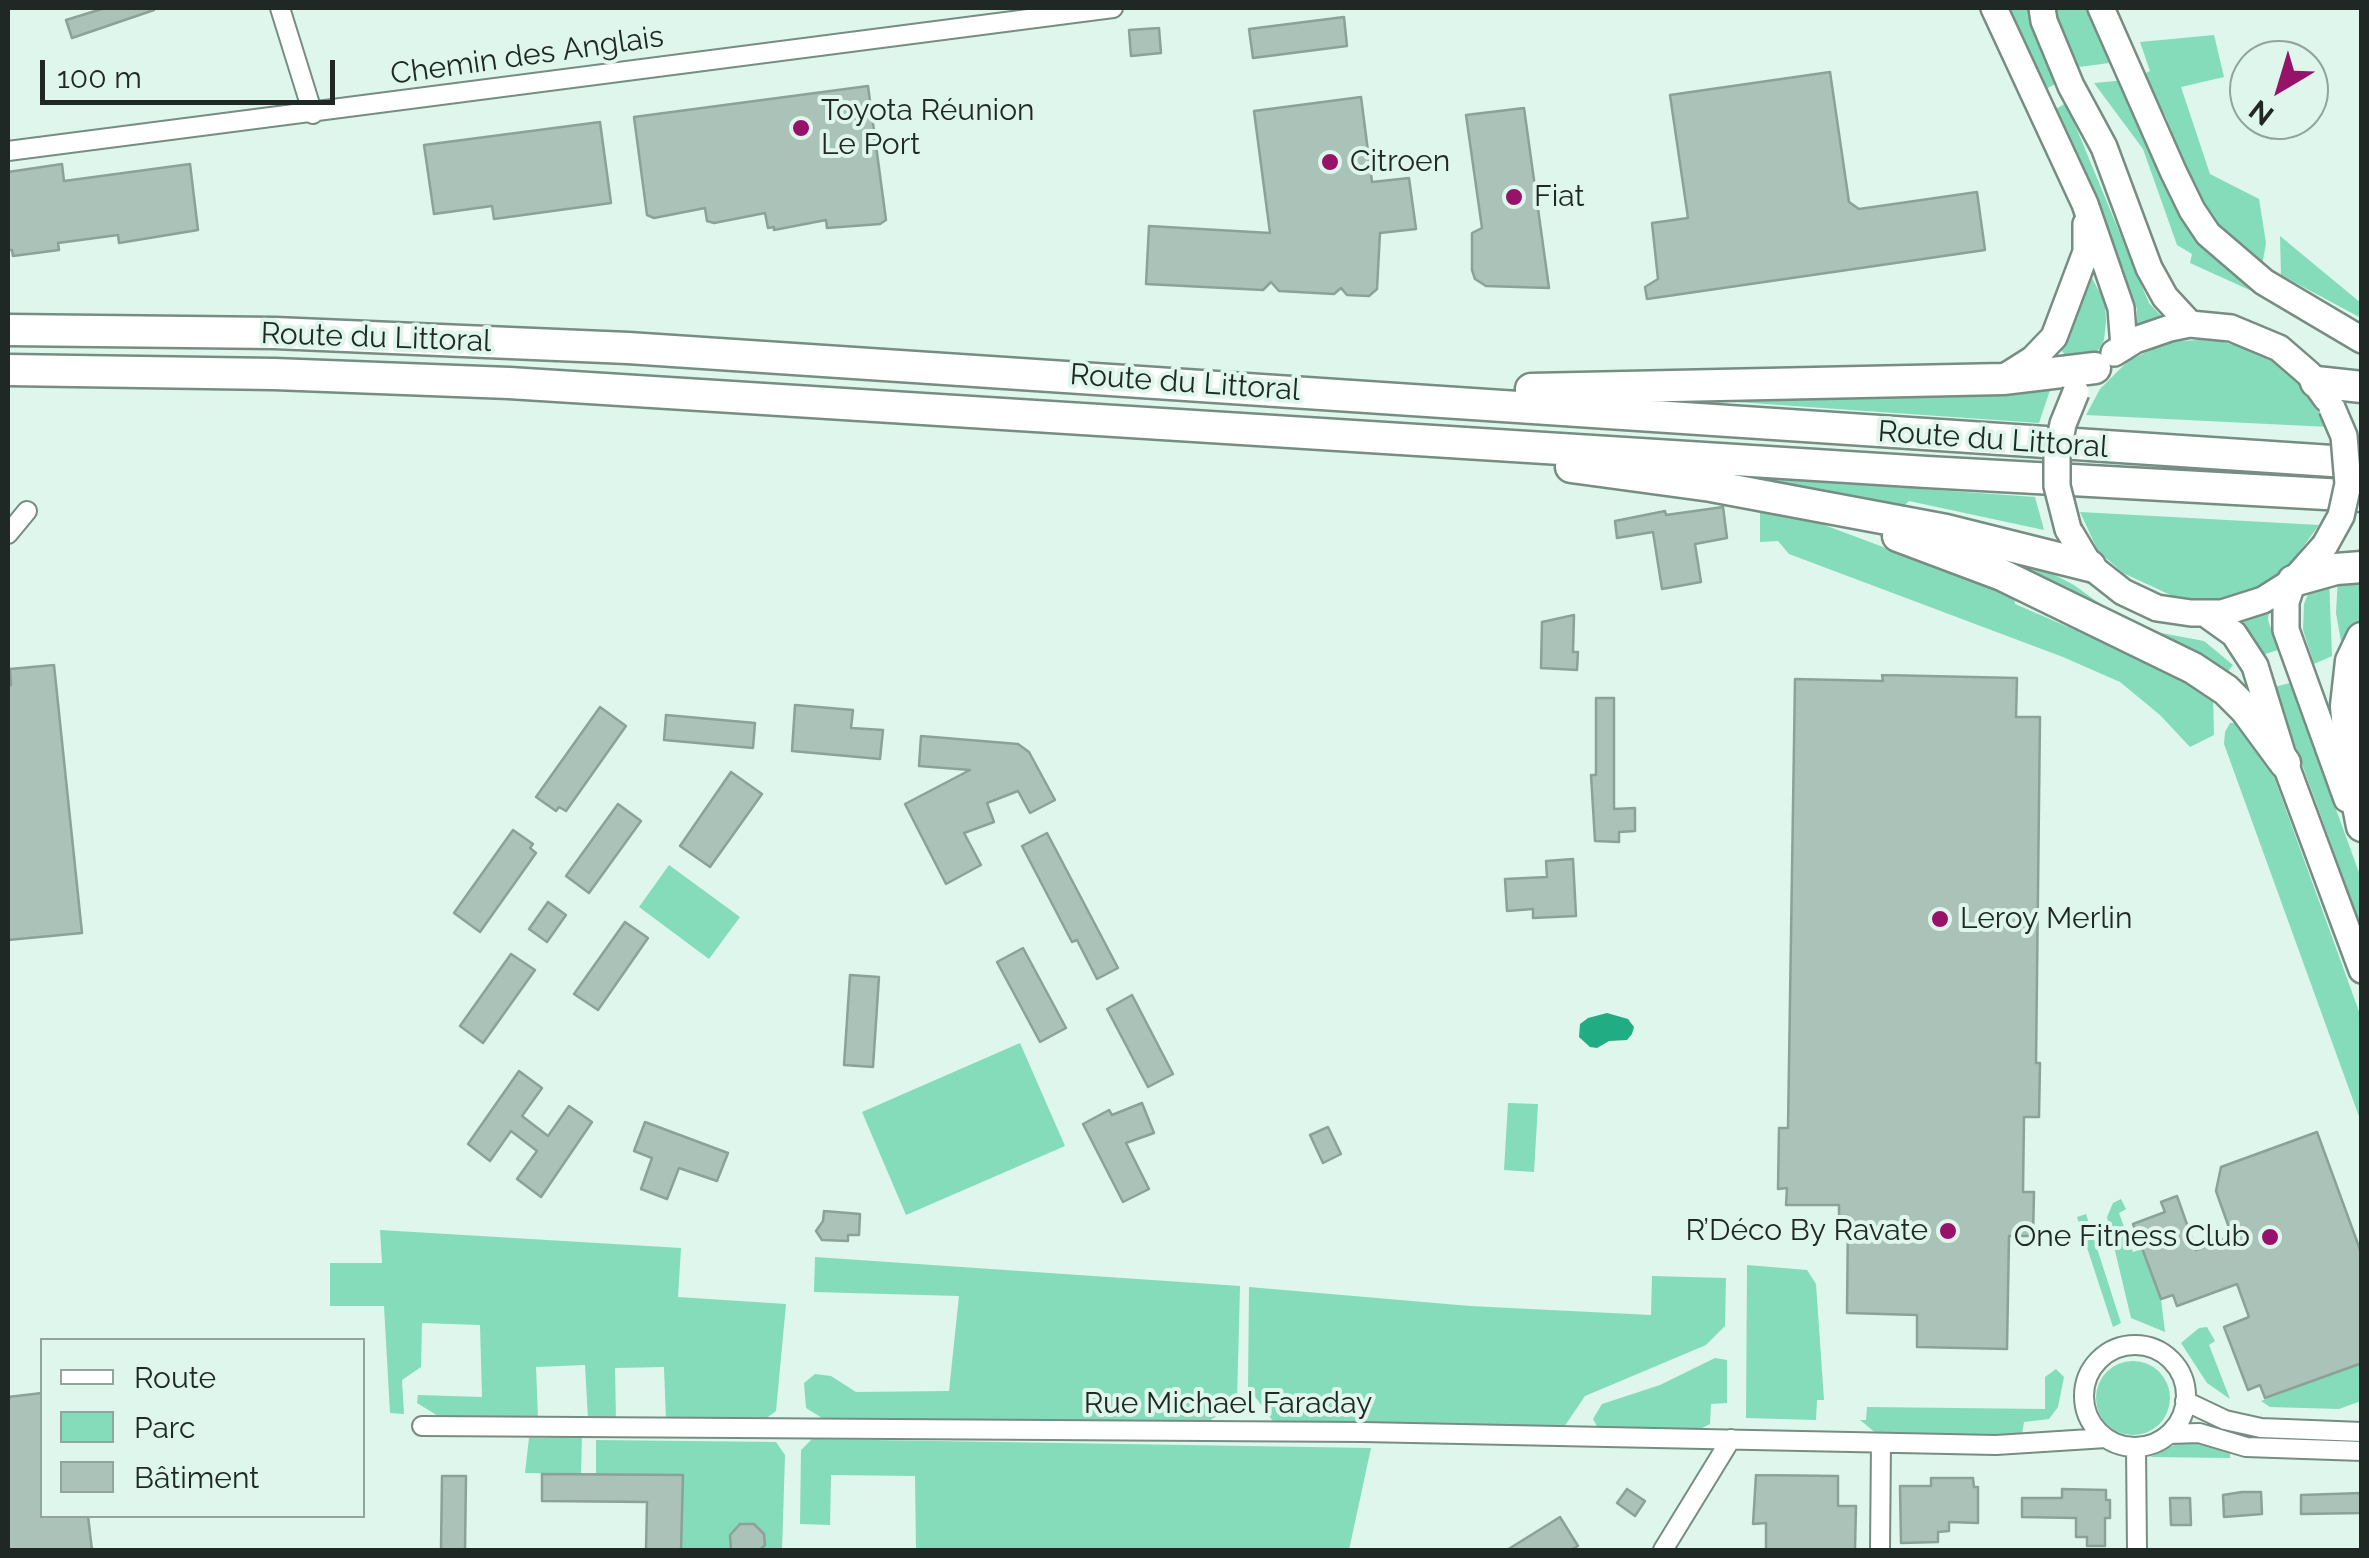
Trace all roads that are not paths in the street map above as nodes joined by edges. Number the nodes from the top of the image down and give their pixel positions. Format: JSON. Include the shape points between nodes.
{"nodes":[{"id":1,"x":280,"y":8,"type":"edge"},
{"id":2,"x":1113,"y":8,"type":"edge"},
{"id":3,"x":1994,"y":8,"type":"edge"},
{"id":4,"x":2042,"y":8,"type":"edge"},
{"id":5,"x":2101,"y":8,"type":"edge"},
{"id":6,"x":312,"y":114,"type":"junction"},
{"id":7,"x":8,"y":151,"type":"edge"},
{"id":8,"x":2085,"y":204,"type":"junction"},
{"id":9,"x":2190,"y":324,"type":"junction"},
{"id":10,"x":8,"y":330,"type":"edge"},
{"id":11,"x":2362,"y":340,"type":"edge"},
{"id":12,"x":2124,"y":347,"type":"junction"},
{"id":13,"x":2096,"y":368,"type":"junction"},
{"id":14,"x":8,"y":370,"type":"edge"},
{"id":15,"x":2003,"y":379,"type":"junction"},
{"id":16,"x":2316,"y":382,"type":"junction"},
{"id":17,"x":2362,"y":387,"type":"edge"},
{"id":18,"x":1328,"y":392,"type":"junction"},
{"id":19,"x":1310,"y":432,"type":"junction"},
{"id":20,"x":2362,"y":463,"type":"edge"},
{"id":21,"x":2362,"y":496,"type":"edge"},
{"id":22,"x":1811,"y":504,"type":"junction"},
{"id":23,"x":27,"y":511,"type":"dead end"},
{"id":24,"x":8,"y":534,"type":"edge"},
{"id":25,"x":2090,"y":566,"type":"junction"},
{"id":26,"x":2362,"y":567,"type":"edge"},
{"id":27,"x":2293,"y":582,"type":"junction"},
{"id":28,"x":2206,"y":614,"type":"junction"},
{"id":29,"x":2362,"y":638,"type":"edge"},
{"id":30,"x":2285,"y":763,"type":"junction"},
{"id":31,"x":2362,"y":826,"type":"edge"},
{"id":32,"x":2362,"y":837,"type":"edge"},
{"id":33,"x":2362,"y":970,"type":"edge"},
{"id":34,"x":2186,"y":1402,"type":"junction"},
{"id":35,"x":2087,"y":1414,"type":"junction"},
{"id":36,"x":2362,"y":1419,"type":"edge"},
{"id":37,"x":422,"y":1426,"type":"dead end"},
{"id":38,"x":2301,"y":1430,"type":"junction"},
{"id":39,"x":2362,"y":1432,"type":"edge"},
{"id":40,"x":2169,"y":1434,"type":"junction"},
{"id":41,"x":2106,"y":1438,"type":"junction"},
{"id":42,"x":1731,"y":1439,"type":"junction"},
{"id":43,"x":1881,"y":1443,"type":"junction"},
{"id":44,"x":2033,"y":1443,"type":"junction"},
{"id":45,"x":2136,"y":1447,"type":"junction"},
{"id":46,"x":2362,"y":1452,"type":"edge"},
{"id":47,"x":1662,"y":1550,"type":"edge"},
{"id":48,"x":1880,"y":1550,"type":"edge"},
{"id":49,"x":2136,"y":1550,"type":"edge"}],
"edges":[{"from":1,"to":6,"type":"street"},
{"from":2,"to":6,"type":"street","name":"Chemin des Anglais"},
{"from":3,"to":8,"type":"main road"},
{"from":4,"to":9,"type":"main road","via":[[2148,268]]},
{"from":5,"to":11,"type":"main road","via":[[2208,234],[2264,282]]},
{"from":6,"to":7,"type":"street","name":"Chemin des Anglais"},
{"from":8,"to":12,"type":"main road","via":[[2121,308]]},
{"from":8,"to":15,"type":"main road","via":[[2086,252],[2059,325],[2043,351]]},
{"from":9,"to":12,"type":"main road"},
{"from":9,"to":16,"type":"main road","via":[[2232,328],[2268,341]]},
{"from":10,"to":18,"type":"highway","name":"Route du Littoral","via":[[529,343]]},
{"from":12,"to":13,"type":"main road"},
{"from":13,"to":15,"type":"highway"},
{"from":13,"to":25,"type":"main road","bridge":true,"via":[[2076,392],[2057,455],[2068,529]]},
{"from":14,"to":19,"type":"highway","name":"Route du Littoral","via":[[509,382]]},
{"from":15,"to":18,"type":"highway"},
{"from":16,"to":17,"type":"highway"},
{"from":16,"to":27,"type":"main road","bridge":true,"via":[[2344,436],[2348,484],[2325,545]]},
{"from":18,"to":20,"type":"highway","name":"Route du Littoral"},
{"from":19,"to":21,"type":"highway","name":"Route du Littoral"},
{"from":19,"to":22,"type":"highway"},
{"from":22,"to":25,"type":"highway"},
{"from":22,"to":30,"type":"highway","via":[[2002,574],[2178,659],[2226,690]]},
{"from":23,"to":24,"type":"street"},
{"from":25,"to":28,"type":"main road","via":[[2138,600]]},
{"from":26,"to":27,"type":"highway"},
{"from":27,"to":28,"type":"main road","via":[[2250,605]]},
{"from":27,"to":32,"type":"main road","via":[[2286,630]]},
{"from":28,"to":30,"type":"main road","via":[[2250,654]]},
{"from":29,"to":31,"type":"highway","via":[[2351,661],[2346,706]]},
{"from":30,"to":33,"type":"main road"},
{"from":34,"to":35,"type":"street","via":[[2172,1361],[2154,1348],[2124,1346],[2092,1367],[2084,1386]]},
{"from":34,"to":38,"type":"street","via":[[2225,1420]]},
{"from":34,"to":40,"type":"street"},
{"from":35,"to":41,"type":"street"},
{"from":35,"to":44,"type":"street","name":"Rue Michael Faraday"},
{"from":36,"to":38,"type":"street"},
{"from":37,"to":42,"type":"street","name":"Rue Michael Faraday"},
{"from":38,"to":39,"type":"street"},
{"from":40,"to":45,"type":"street"},
{"from":40,"to":46,"type":"street","via":[[2199,1433],[2246,1447]]},
{"from":41,"to":44,"type":"street","name":"Rue Michael Faraday"},
{"from":41,"to":45,"type":"street"},
{"from":42,"to":43,"type":"street","name":"Rue Michael Faraday"},
{"from":42,"to":47,"type":"street"},
{"from":43,"to":44,"type":"street","name":"Rue Michael Faraday"},
{"from":43,"to":48,"type":"street"},
{"from":45,"to":49,"type":"street"}]}
